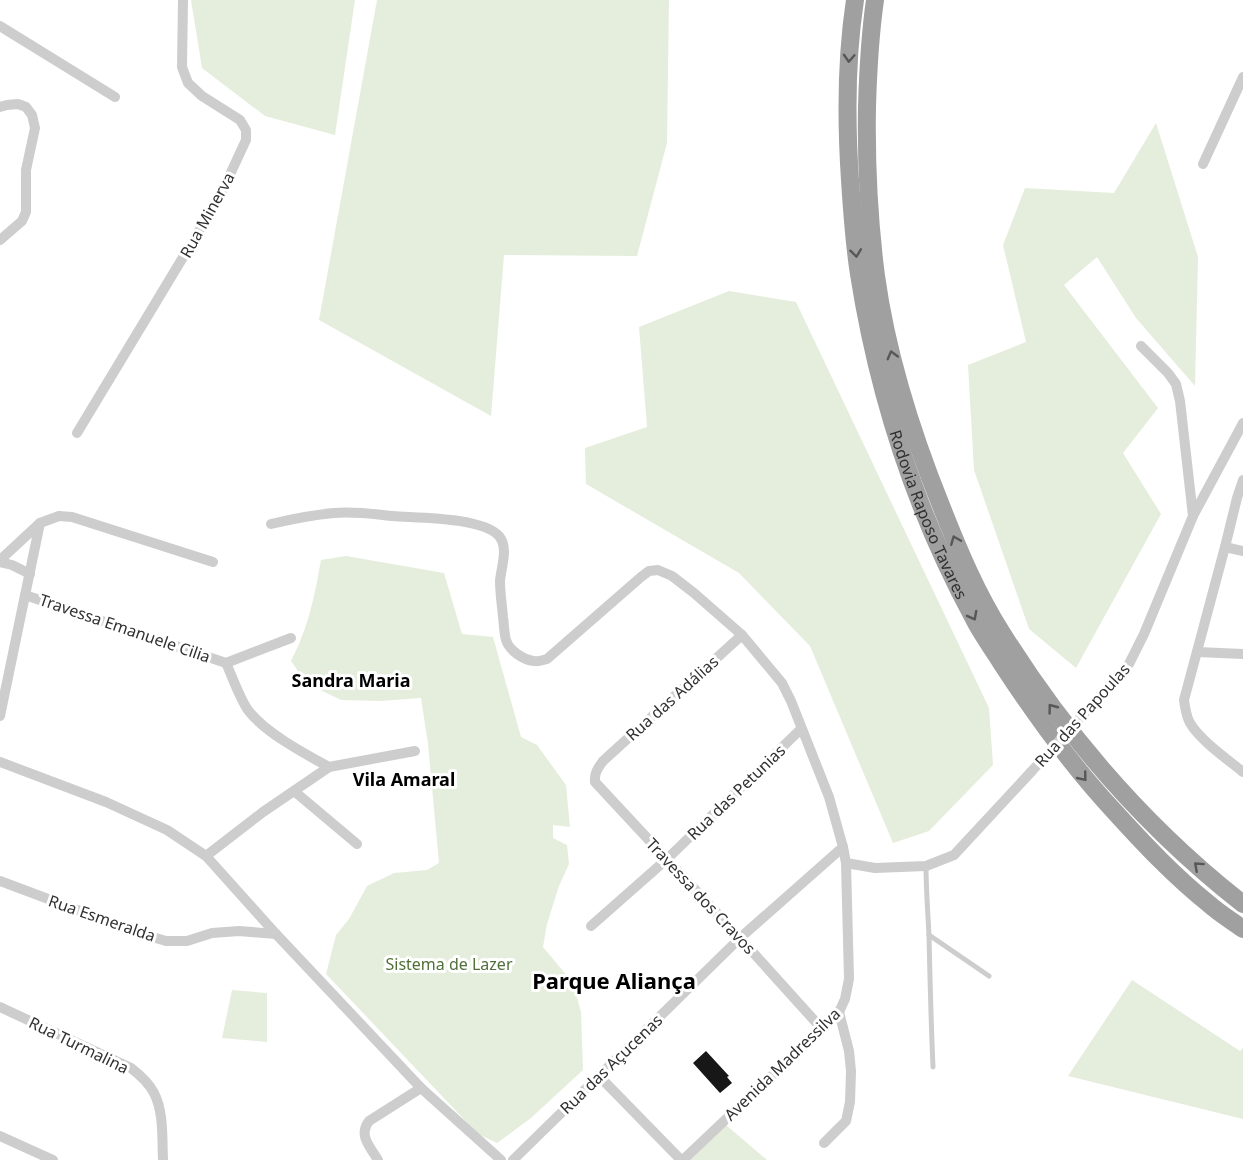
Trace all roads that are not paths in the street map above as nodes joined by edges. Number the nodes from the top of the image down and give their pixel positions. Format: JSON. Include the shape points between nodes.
{"nodes":[{"id":1,"x":183,"y":0,"type":"edge"},
{"id":2,"x":855,"y":0,"type":"edge"},
{"id":3,"x":875,"y":0,"type":"edge"},
{"id":4,"x":0,"y":26,"type":"edge"},
{"id":5,"x":1243,"y":77,"type":"edge"},
{"id":6,"x":115,"y":96,"type":"dead end"},
{"id":7,"x":0,"y":107,"type":"edge"},
{"id":8,"x":1203,"y":164,"type":"dead end"},
{"id":9,"x":0,"y":240,"type":"edge"},
{"id":10,"x":1141,"y":346,"type":"dead end"},
{"id":11,"x":1243,"y":423,"type":"edge"},
{"id":12,"x":77,"y":433,"type":"dead end"},
{"id":13,"x":1243,"y":480,"type":"edge"},
{"id":14,"x":1193,"y":516,"type":"junction"},
{"id":15,"x":40,"y":523,"type":"junction"},
{"id":16,"x":271,"y":524,"type":"dead end"},
{"id":17,"x":1225,"y":547,"type":"junction"},
{"id":18,"x":1243,"y":551,"type":"edge"},
{"id":19,"x":0,"y":561,"type":"edge"},
{"id":20,"x":213,"y":562,"type":"dead end"},
{"id":21,"x":30,"y":574,"type":"junction"},
{"id":22,"x":26,"y":595,"type":"junction"},
{"id":23,"x":742,"y":635,"type":"junction"},
{"id":24,"x":291,"y":638,"type":"dead end"},
{"id":25,"x":1197,"y":652,"type":"junction"},
{"id":26,"x":1243,"y":654,"type":"edge"},
{"id":27,"x":226,"y":663,"type":"junction"},
{"id":28,"x":0,"y":716,"type":"edge"},
{"id":29,"x":801,"y":729,"type":"junction"},
{"id":30,"x":415,"y":751,"type":"dead end"},
{"id":31,"x":603,"y":761,"type":"joint"},
{"id":32,"x":0,"y":762,"type":"edge"},
{"id":33,"x":329,"y":767,"type":"junction"},
{"id":34,"x":1243,"y":772,"type":"edge"},
{"id":35,"x":294,"y":791,"type":"junction"},
{"id":36,"x":357,"y":844,"type":"dead end"},
{"id":37,"x":843,"y":847,"type":"junction"},
{"id":38,"x":206,"y":856,"type":"junction"},
{"id":39,"x":667,"y":858,"type":"junction"},
{"id":40,"x":846,"y":863,"type":"junction"},
{"id":41,"x":926,"y":866,"type":"junction"},
{"id":42,"x":0,"y":881,"type":"edge"},
{"id":43,"x":1243,"y":904,"type":"edge"},
{"id":44,"x":591,"y":926,"type":"dead end"},
{"id":45,"x":1243,"y":929,"type":"edge"},
{"id":46,"x":276,"y":934,"type":"junction"},
{"id":47,"x":929,"y":935,"type":"junction"},
{"id":48,"x":740,"y":938,"type":"junction"},
{"id":49,"x":989,"y":976,"type":"dead end"},
{"id":50,"x":0,"y":1007,"type":"edge"},
{"id":51,"x":839,"y":1012,"type":"junction"},
{"id":52,"x":822,"y":1029,"type":"junction"},
{"id":53,"x":933,"y":1067,"type":"dead end"},
{"id":54,"x":599,"y":1076,"type":"junction"},
{"id":55,"x":421,"y":1088,"type":"junction"},
{"id":56,"x":0,"y":1136,"type":"edge"},
{"id":57,"x":824,"y":1143,"type":"dead end"},
{"id":58,"x":53,"y":1160,"type":"edge"},
{"id":59,"x":163,"y":1160,"type":"edge"},
{"id":60,"x":378,"y":1160,"type":"edge"},
{"id":61,"x":501,"y":1160,"type":"edge"},
{"id":62,"x":513,"y":1160,"type":"edge"},
{"id":63,"x":682,"y":1160,"type":"edge"}],
"edges":[{"from":1,"to":12,"type":"street","name":"Rua Minerva","via":[[182,68],[188,83],[240,120],[246,140],[220,196]]},
{"from":2,"to":45,"type":"highway","name":"Rodovia Raposo Tavares","one_way":true,"via":[[848,146],[858,274],[887,407],[933,534],[975,621],[1028,704],[1086,780],[1154,855]]},
{"from":43,"to":3,"type":"highway","name":"Rodovia Raposo Tavares","one_way":true,"via":[[1145,818],[1090,756],[1049,705],[1001,631],[964,563],[904,401],[876,278],[866,139]]},
{"from":4,"to":6,"type":"street"},
{"from":5,"to":8,"type":"street"},
{"from":7,"to":9,"type":"street","via":[[18,104],[26,108],[35,129],[27,170],[26,212],[22,222]]},
{"from":10,"to":14,"type":"street","via":[[1176,384]]},
{"from":11,"to":14,"type":"street","name":"Rua das Papoulas"},
{"from":13,"to":17,"type":"street"},
{"from":14,"to":41,"type":"street","name":"Rua das Papoulas","bridge":true,"via":[[1129,664],[954,855]]},
{"from":15,"to":19,"type":"street"},
{"from":15,"to":20,"type":"street","via":[[72,516]]},
{"from":15,"to":21,"type":"street"},
{"from":16,"to":23,"type":"street","name":"Avenida Madressilva","via":[[336,512],[438,518],[488,529],[498,535],[503,548],[500,580],[506,641],[521,657],[534,662],[547,659],[649,571],[672,576]]},
{"from":17,"to":18,"type":"street"},
{"from":17,"to":25,"type":"street"},
{"from":19,"to":21,"type":"street"},
{"from":21,"to":22,"type":"street"},
{"from":22,"to":27,"type":"street","name":"Travessa Emanuele Cilia"},
{"from":22,"to":28,"type":"street"},
{"from":23,"to":29,"type":"street","name":"Avenida Madressilva","via":[[782,683]]},
{"from":23,"to":31,"type":"street","name":"Rua das Adálias"},
{"from":24,"to":27,"type":"street","name":"Travessa Emanuele Cilia"},
{"from":25,"to":26,"type":"street"},
{"from":25,"to":34,"type":"street","via":[[1184,700],[1185,711],[1203,738]]},
{"from":27,"to":33,"type":"street","via":[[248,710],[298,750]]},
{"from":29,"to":37,"type":"street","name":"Avenida Madressilva","via":[[827,791]]},
{"from":29,"to":39,"type":"street","name":"Rua das Petunias"},
{"from":30,"to":33,"type":"street"},
{"from":31,"to":39,"type":"street","name":"Travessa dos Cravos","via":[[594,776],[595,782]]},
{"from":32,"to":38,"type":"street","via":[[106,802],[167,830]]},
{"from":33,"to":35,"type":"street"},
{"from":35,"to":36,"type":"street"},
{"from":35,"to":38,"type":"street"},
{"from":37,"to":40,"type":"street","name":"Avenida Madressilva"},
{"from":37,"to":48,"type":"street","name":"Rua das Açucenas"},
{"from":38,"to":46,"type":"street"},
{"from":39,"to":44,"type":"street","name":"Rua das Petunias"},
{"from":39,"to":48,"type":"street","name":"Travessa dos Cravos"},
{"from":40,"to":41,"type":"street","name":"Rua das Papoulas","via":[[875,868]]},
{"from":40,"to":51,"type":"street","name":"Avenida Madressilva","via":[[849,979]]},
{"from":41,"to":47,"type":"lane"},
{"from":42,"to":46,"type":"street","name":"Rua Esmeralda","via":[[166,941],[239,931]]},
{"from":46,"to":55,"type":"street"},
{"from":47,"to":49,"type":"lane"},
{"from":47,"to":53,"type":"lane"},
{"from":48,"to":52,"type":"street","name":"Travessa dos Cravos"},
{"from":48,"to":54,"type":"street","name":"Rua das Açucenas"},
{"from":50,"to":59,"type":"street","name":"Rua Turmalina","via":[[131,1068],[143,1078],[154,1093],[160,1113]]},
{"from":51,"to":52,"type":"street","name":"Avenida Madressilva"},
{"from":51,"to":57,"type":"street","via":[[849,1051],[850,1102],[846,1121]]},
{"from":52,"to":63,"type":"street","name":"Avenida Madressilva"},
{"from":54,"to":62,"type":"street","name":"Rua das Açucenas"},
{"from":54,"to":63,"type":"street"},
{"from":55,"to":60,"type":"street","via":[[365,1126],[364,1135]]},
{"from":55,"to":61,"type":"street"},
{"from":56,"to":58,"type":"street"}]}
